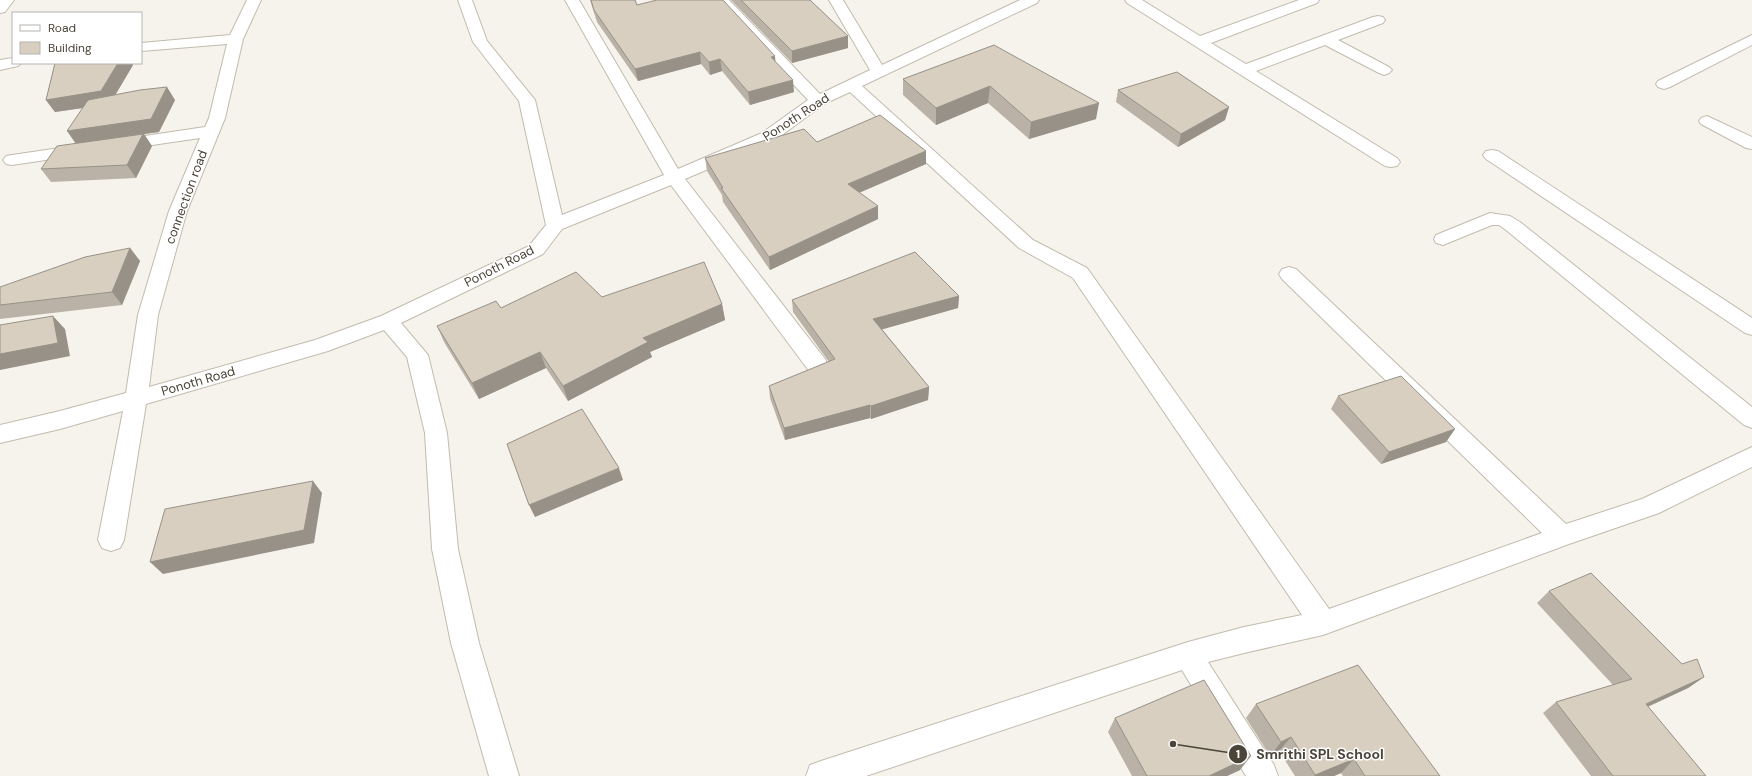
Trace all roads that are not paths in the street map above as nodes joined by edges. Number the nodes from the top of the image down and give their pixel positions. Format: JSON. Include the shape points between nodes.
{"nodes":[{"id":1,"x":0,"y":0,"type":"edge"},
{"id":2,"x":3,"y":0,"type":"edge"},
{"id":3,"x":7,"y":0,"type":"edge"},
{"id":4,"x":254,"y":0,"type":"edge"},
{"id":5,"x":465,"y":0,"type":"edge"},
{"id":6,"x":572,"y":0,"type":"edge"},
{"id":7,"x":721,"y":0,"type":"edge"},
{"id":8,"x":836,"y":0,"type":"edge"},
{"id":9,"x":1032,"y":0,"type":"edge"},
{"id":10,"x":1132,"y":0,"type":"edge"},
{"id":11,"x":1312,"y":0,"type":"edge"},
{"id":12,"x":0,"y":8,"type":"edge"},
{"id":13,"x":1378,"y":20,"type":"dead end"},
{"id":14,"x":236,"y":39,"type":"junction"},
{"id":15,"x":1752,"y":39,"type":"edge"},
{"id":16,"x":1326,"y":40,"type":"junction"},
{"id":17,"x":1199,"y":42,"type":"junction"},
{"id":18,"x":142,"y":47,"type":"edge"},
{"id":19,"x":12,"y":63,"type":"edge"},
{"id":20,"x":0,"y":65,"type":"edge"},
{"id":21,"x":1245,"y":70,"type":"junction"},
{"id":22,"x":1384,"y":70,"type":"dead end"},
{"id":23,"x":879,"y":73,"type":"junction"},
{"id":24,"x":851,"y":84,"type":"junction"},
{"id":25,"x":1664,"y":84,"type":"dead end"},
{"id":26,"x":818,"y":101,"type":"junction"},
{"id":27,"x":1707,"y":121,"type":"dead end"},
{"id":28,"x":211,"y":131,"type":"junction"},
{"id":29,"x":1752,"y":144,"type":"edge"},
{"id":30,"x":1492,"y":155,"type":"dead end"},
{"id":31,"x":12,"y":160,"type":"dead end"},
{"id":32,"x":1391,"y":162,"type":"dead end"},
{"id":33,"x":674,"y":177,"type":"junction"},
{"id":34,"x":555,"y":225,"type":"junction"},
{"id":35,"x":1443,"y":238,"type":"dead end"},
{"id":36,"x":1289,"y":274,"type":"dead end"},
{"id":37,"x":388,"y":322,"type":"junction"},
{"id":38,"x":1752,"y":328,"type":"edge"},
{"id":39,"x":817,"y":365,"type":"edge"},
{"id":40,"x":136,"y":398,"type":"junction"},
{"id":41,"x":1752,"y":419,"type":"edge"},
{"id":42,"x":0,"y":434,"type":"edge"},
{"id":43,"x":1752,"y":456,"type":"edge"},
{"id":44,"x":1562,"y":536,"type":"junction"},
{"id":45,"x":111,"y":540,"type":"dead end"},
{"id":46,"x":1323,"y":623,"type":"junction"},
{"id":47,"x":1188,"y":656,"type":"junction"},
{"id":48,"x":504,"y":776,"type":"edge"},
{"id":49,"x":821,"y":776,"type":"edge"},
{"id":50,"x":1263,"y":776,"type":"edge"}],
"edges":[{"from":1,"to":2,"type":"street"},
{"from":3,"to":12,"type":"street"},
{"from":4,"to":14,"type":"street","name":"connection road"},
{"from":5,"to":34,"type":"street","via":[[480,42],[527,100]]},
{"from":6,"to":33,"type":"street"},
{"from":7,"to":26,"type":"street"},
{"from":8,"to":23,"type":"street"},
{"from":9,"to":23,"type":"street","name":"Ponoth Road"},
{"from":10,"to":17,"type":"street"},
{"from":11,"to":17,"type":"street"},
{"from":13,"to":16,"type":"street"},
{"from":14,"to":18,"type":"street"},
{"from":14,"to":28,"type":"street","name":"connection road","via":[[217,118]]},
{"from":15,"to":25,"type":"street"},
{"from":16,"to":21,"type":"street"},
{"from":16,"to":22,"type":"street"},
{"from":17,"to":21,"type":"street"},
{"from":19,"to":20,"type":"street"},
{"from":21,"to":32,"type":"street"},
{"from":23,"to":24,"type":"street","name":"Ponoth Road"},
{"from":24,"to":26,"type":"street","name":"Ponoth Road"},
{"from":24,"to":46,"type":"street","via":[[1026,244],[1080,272]]},
{"from":26,"to":33,"type":"street","name":"Ponoth Road","via":[[768,137]]},
{"from":27,"to":29,"type":"street"},
{"from":28,"to":31,"type":"street"},
{"from":28,"to":40,"type":"street","name":"connection road","via":[[178,211],[148,315]]},
{"from":30,"to":38,"type":"street"},
{"from":33,"to":34,"type":"street","name":"Ponoth Road"},
{"from":33,"to":39,"type":"street"},
{"from":34,"to":37,"type":"street","name":"Ponoth Road","via":[[536,250]]},
{"from":35,"to":41,"type":"street","via":[[1490,219],[1503,220]]},
{"from":36,"to":44,"type":"street"},
{"from":37,"to":40,"type":"street","name":"Ponoth Road","via":[[321,346]]},
{"from":37,"to":48,"type":"street","via":[[417,355],[436,433],[445,549],[465,643]]},
{"from":40,"to":42,"type":"street","name":"Ponoth Road"},
{"from":40,"to":45,"type":"street","name":"connection road"},
{"from":43,"to":44,"type":"street","via":[[1650,506]]},
{"from":44,"to":46,"type":"street"},
{"from":46,"to":47,"type":"street","via":[[1244,640]]},
{"from":47,"to":49,"type":"street"},
{"from":47,"to":50,"type":"street"}]}
